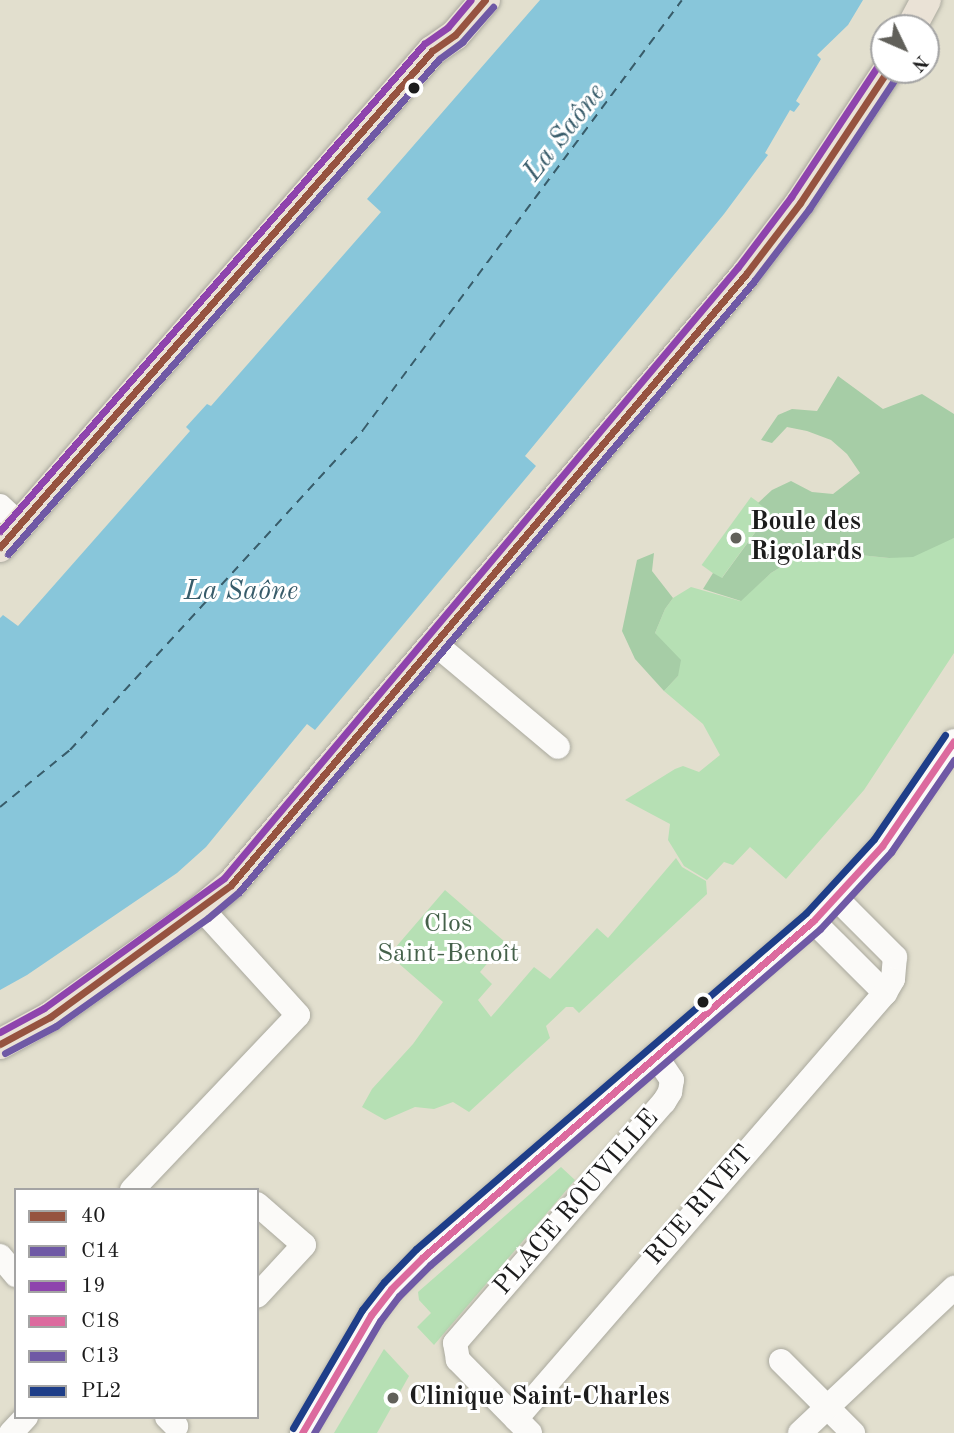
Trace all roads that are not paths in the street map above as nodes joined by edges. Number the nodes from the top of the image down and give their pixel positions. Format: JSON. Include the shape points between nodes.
{"nodes":[{"id":1,"x":485,"y":0,"type":"edge"},
{"id":2,"x":880,"y":84,"type":"edge"},
{"id":3,"x":10,"y":515,"type":"edge"},
{"id":4,"x":0,"y":547,"type":"edge"},
{"id":5,"x":433,"y":642,"type":"junction"},
{"id":6,"x":954,"y":741,"type":"edge"},
{"id":7,"x":558,"y":747,"type":"dead end"},
{"id":8,"x":836,"y":898,"type":"junction"},
{"id":9,"x":202,"y":909,"type":"junction"},
{"id":10,"x":813,"y":921,"type":"junction"},
{"id":11,"x":885,"y":993,"type":"junction"},
{"id":12,"x":0,"y":1044,"type":"edge"},
{"id":13,"x":656,"y":1056,"type":"junction"},
{"id":14,"x":134,"y":1188,"type":"edge"},
{"id":15,"x":259,"y":1206,"type":"edge"},
{"id":16,"x":0,"y":1256,"type":"edge"},
{"id":17,"x":14,"y":1273,"type":"edge"},
{"id":18,"x":954,"y":1289,"type":"edge"},
{"id":19,"x":259,"y":1294,"type":"edge"},
{"id":20,"x":781,"y":1362,"type":"dead end"},
{"id":21,"x":828,"y":1407,"type":"junction"},
{"id":22,"x":24,"y":1419,"type":"edge"},
{"id":23,"x":523,"y":1426,"type":"edge"},
{"id":24,"x":11,"y":1433,"type":"edge"},
{"id":25,"x":302,"y":1433,"type":"edge"},
{"id":26,"x":800,"y":1433,"type":"edge"},
{"id":27,"x":853,"y":1433,"type":"edge"}],
"edges":[{"from":1,"to":3,"type":"main road","via":[[455,34],[426,57]]},
{"from":2,"to":5,"type":"main road","via":[[765,250]]},
{"from":3,"to":4,"type":"main road"},
{"from":5,"to":7,"type":"street"},
{"from":5,"to":9,"type":"main road","via":[[231,885]]},
{"from":6,"to":8,"type":"street","name":"PLACE ROUVILLE","via":[[903,819]]},
{"from":8,"to":10,"type":"street","name":"PLACE ROUVILLE"},
{"from":8,"to":11,"type":"street","via":[[895,957],[893,979]]},
{"from":9,"to":12,"type":"main road","via":[[50,1017]]},
{"from":9,"to":14,"type":"street","via":[[298,1016]]},
{"from":10,"to":11,"type":"street"},
{"from":10,"to":13,"type":"street","name":"PLACE ROUVILLE"},
{"from":11,"to":23,"type":"street","name":"RUE RIVET"},
{"from":13,"to":23,"type":"street","name":"PLACE ROUVILLE","via":[[672,1080],[664,1102],[455,1343],[458,1360]]},
{"from":13,"to":25,"type":"street","name":"PLACE ROUVILLE","via":[[391,1289]]},
{"from":15,"to":19,"type":"street","via":[[302,1242],[303,1249]]},
{"from":16,"to":17,"type":"street"},
{"from":18,"to":21,"type":"street"},
{"from":20,"to":21,"type":"street"},
{"from":21,"to":26,"type":"street"},
{"from":21,"to":27,"type":"street"},
{"from":22,"to":24,"type":"street"}]}
